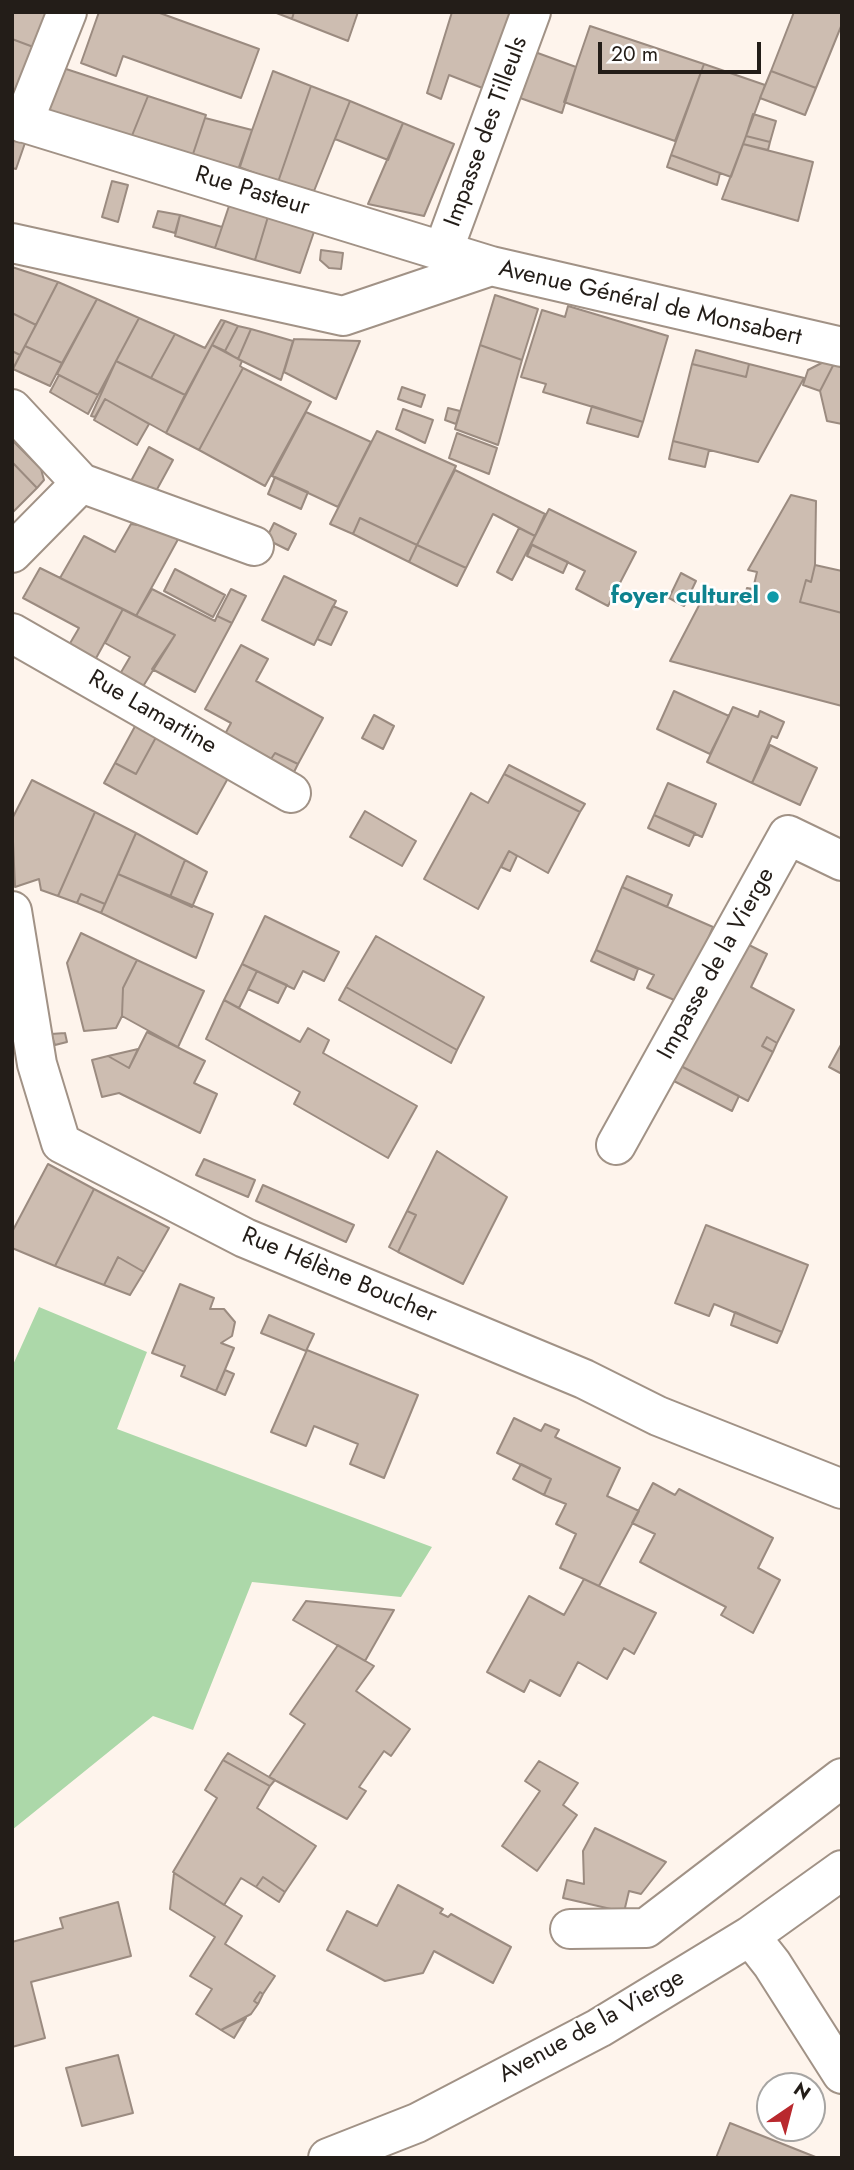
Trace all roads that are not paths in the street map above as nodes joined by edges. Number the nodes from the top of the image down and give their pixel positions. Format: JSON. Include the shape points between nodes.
{"nodes":[{"id":1,"x":67,"y":12,"type":"edge"},
{"id":2,"x":531,"y":12,"type":"edge"},
{"id":3,"x":18,"y":121,"type":"edge"},
{"id":4,"x":12,"y":243,"type":"edge"},
{"id":5,"x":443,"y":251,"type":"junction"},
{"id":6,"x":491,"y":266,"type":"junction"},
{"id":7,"x":842,"y":347,"type":"edge"},
{"id":8,"x":12,"y":409,"type":"edge"},
{"id":9,"x":81,"y":483,"type":"junction"},
{"id":10,"x":254,"y":546,"type":"dead end"},
{"id":11,"x":12,"y":553,"type":"edge"},
{"id":12,"x":12,"y":634,"type":"edge"},
{"id":13,"x":291,"y":793,"type":"dead end"},
{"id":14,"x":842,"y":861,"type":"edge"},
{"id":15,"x":12,"y":911,"type":"edge"},
{"id":16,"x":30,"y":1092,"type":"edge"},
{"id":17,"x":616,"y":1145,"type":"dead end"},
{"id":18,"x":842,"y":1489,"type":"edge"},
{"id":19,"x":842,"y":1778,"type":"edge"},
{"id":20,"x":842,"y":1870,"type":"edge"},
{"id":21,"x":570,"y":1930,"type":"dead end"},
{"id":22,"x":750,"y":1936,"type":"junction"},
{"id":23,"x":842,"y":2074,"type":"edge"},
{"id":24,"x":328,"y":2158,"type":"edge"}],
"edges":[{"from":1,"to":3,"type":"street"},
{"from":2,"to":5,"type":"street","name":"Impasse des Tilleuls"},
{"from":3,"to":5,"type":"street","name":"Rue Pasteur"},
{"from":4,"to":6,"type":"street","name":"Avenue Général de Monsabert","via":[[343,316]]},
{"from":5,"to":6,"type":"street","name":"Rue Pasteur"},
{"from":6,"to":7,"type":"street","name":"Avenue Général de Monsabert"},
{"from":8,"to":9,"type":"street"},
{"from":9,"to":10,"type":"street"},
{"from":9,"to":11,"type":"street"},
{"from":12,"to":13,"type":"street","name":"Rue Lamartine"},
{"from":14,"to":17,"type":"street","name":"Impasse de la Vierge","via":[[788,835]]},
{"from":15,"to":16,"type":"street","name":"Rue Hélène Boucher","via":[[37,1064]]},
{"from":16,"to":18,"type":"street","name":"Rue Hélène Boucher","via":[[61,1143],[233,1232],[584,1379],[658,1416]]},
{"from":19,"to":21,"type":"street","via":[[646,1928]]},
{"from":20,"to":22,"type":"street","name":"Avenue de la Vierge"},
{"from":22,"to":23,"type":"street"},
{"from":22,"to":24,"type":"street","name":"Avenue de la Vierge","via":[[599,2028],[417,2123]]}]}
